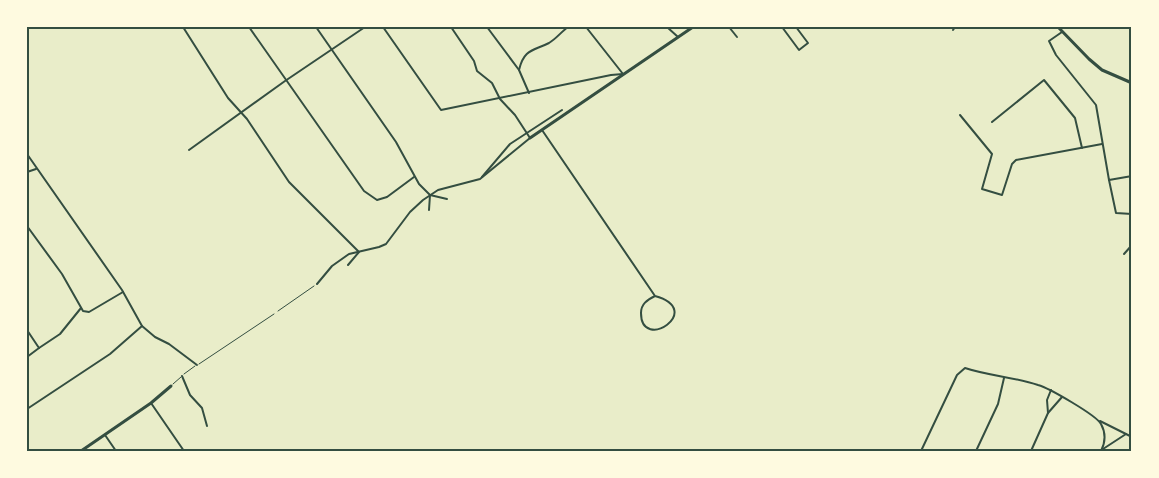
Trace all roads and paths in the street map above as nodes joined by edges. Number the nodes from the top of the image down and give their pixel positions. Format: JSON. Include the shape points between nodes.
{"nodes":[{"id":1,"x":183,"y":27,"type":"edge"},
{"id":2,"x":249,"y":27,"type":"edge"},
{"id":3,"x":316,"y":27,"type":"edge"},
{"id":4,"x":365,"y":27,"type":"edge"},
{"id":5,"x":383,"y":27,"type":"edge"},
{"id":6,"x":451,"y":27,"type":"edge"},
{"id":7,"x":487,"y":27,"type":"edge"},
{"id":8,"x":567,"y":27,"type":"edge"},
{"id":9,"x":586,"y":27,"type":"edge"},
{"id":10,"x":667,"y":27,"type":"edge"},
{"id":11,"x":693,"y":27,"type":"edge"},
{"id":12,"x":729,"y":27,"type":"edge"},
{"id":13,"x":782,"y":27,"type":"edge"},
{"id":14,"x":796,"y":27,"type":"edge"},
{"id":15,"x":1058,"y":27,"type":"edge"},
{"id":16,"x":1063,"y":31,"type":"junction"},
{"id":17,"x":678,"y":38,"type":"junction"},
{"id":18,"x":737,"y":38,"type":"dead end"},
{"id":19,"x":332,"y":49,"type":"junction"},
{"id":20,"x":519,"y":70,"type":"junction"},
{"id":21,"x":623,"y":74,"type":"junction"},
{"id":22,"x":285,"y":81,"type":"junction"},
{"id":23,"x":1132,"y":83,"type":"edge"},
{"id":24,"x":529,"y":93,"type":"junction"},
{"id":25,"x":500,"y":99,"type":"junction"},
{"id":26,"x":562,"y":111,"type":"dead end"},
{"id":27,"x":242,"y":112,"type":"junction"},
{"id":28,"x":960,"y":115,"type":"dead end"},
{"id":29,"x":992,"y":122,"type":"dead end"},
{"id":30,"x":542,"y":130,"type":"junction"},
{"id":31,"x":526,"y":133,"type":"junction"},
{"id":32,"x":530,"y":138,"type":"junction"},
{"id":33,"x":1102,"y":144,"type":"junction"},
{"id":34,"x":1082,"y":148,"type":"junction"},
{"id":35,"x":189,"y":150,"type":"dead end"},
{"id":36,"x":27,"y":154,"type":"edge"},
{"id":37,"x":37,"y":168,"type":"junction"},
{"id":38,"x":27,"y":172,"type":"edge"},
{"id":39,"x":1132,"y":176,"type":"edge"},
{"id":40,"x":414,"y":177,"type":"junction"},
{"id":41,"x":480,"y":179,"type":"junction"},
{"id":42,"x":1109,"y":180,"type":"junction"},
{"id":43,"x":430,"y":195,"type":"junction"},
{"id":44,"x":447,"y":199,"type":"dead end"},
{"id":45,"x":429,"y":210,"type":"dead end"},
{"id":46,"x":1132,"y":214,"type":"edge"},
{"id":47,"x":27,"y":226,"type":"edge"},
{"id":48,"x":1132,"y":245,"type":"edge"},
{"id":49,"x":359,"y":252,"type":"junction"},
{"id":50,"x":1124,"y":254,"type":"dead end"},
{"id":51,"x":348,"y":265,"type":"dead end"},
{"id":52,"x":317,"y":285,"type":"joint"},
{"id":53,"x":123,"y":292,"type":"junction"},
{"id":54,"x":655,"y":296,"type":"junction"},
{"id":55,"x":81,"y":308,"type":"junction"},
{"id":56,"x":274,"y":314,"type":"joint"},
{"id":57,"x":142,"y":326,"type":"junction"},
{"id":58,"x":27,"y":330,"type":"edge"},
{"id":59,"x":39,"y":348,"type":"junction"},
{"id":60,"x":27,"y":357,"type":"edge"},
{"id":61,"x":196,"y":365,"type":"junction"},
{"id":62,"x":182,"y":376,"type":"junction"},
{"id":63,"x":1004,"y":378,"type":"junction"},
{"id":64,"x":171,"y":386,"type":"joint"},
{"id":65,"x":1051,"y":390,"type":"junction"},
{"id":66,"x":1062,"y":397,"type":"junction"},
{"id":67,"x":151,"y":402,"type":"junction"},
{"id":68,"x":27,"y":409,"type":"edge"},
{"id":69,"x":1048,"y":413,"type":"junction"},
{"id":70,"x":1100,"y":421,"type":"junction"},
{"id":71,"x":207,"y":426,"type":"dead end"},
{"id":72,"x":1126,"y":434,"type":"junction"},
{"id":73,"x":105,"y":435,"type":"junction"},
{"id":74,"x":1132,"y":437,"type":"edge"},
{"id":75,"x":1101,"y":450,"type":"edge"},
{"id":76,"x":81,"y":451,"type":"edge"},
{"id":77,"x":116,"y":451,"type":"edge"},
{"id":78,"x":184,"y":451,"type":"edge"},
{"id":79,"x":921,"y":451,"type":"edge"},
{"id":80,"x":976,"y":451,"type":"edge"},
{"id":81,"x":1031,"y":451,"type":"edge"}],
"edges":[{"from":1,"to":27,"type":"street","via":[[228,98]]},
{"from":2,"to":22,"type":"street"},
{"from":3,"to":19,"type":"street"},
{"from":4,"to":19,"type":"street"},
{"from":5,"to":25,"type":"street","via":[[441,110]]},
{"from":6,"to":25,"type":"street","via":[[477,71],[492,83]]},
{"from":7,"to":20,"type":"street"},
{"from":8,"to":20,"type":"street","via":[[548,44],[529,51]]},
{"from":9,"to":21,"type":"street"},
{"from":10,"to":17,"type":"street"},
{"from":11,"to":17,"type":"street"},
{"from":12,"to":18,"type":"street"},
{"from":13,"to":14,"type":"street","via":[[799,50],[808,43]]},
{"from":15,"to":16,"type":"street"},
{"from":16,"to":23,"type":"street","via":[[1102,70]]},
{"from":16,"to":33,"type":"street","via":[[1049,41],[1096,105]]},
{"from":17,"to":21,"type":"street"},
{"from":19,"to":22,"type":"street"},
{"from":19,"to":40,"type":"street","via":[[396,142]]},
{"from":20,"to":24,"type":"street"},
{"from":21,"to":24,"type":"street"},
{"from":21,"to":30,"type":"street"},
{"from":22,"to":27,"type":"street"},
{"from":22,"to":40,"type":"street","via":[[364,191],[377,200]]},
{"from":24,"to":25,"type":"street"},
{"from":25,"to":31,"type":"street"},
{"from":26,"to":31,"type":"street"},
{"from":27,"to":35,"type":"street"},
{"from":27,"to":49,"type":"street","via":[[289,182]]},
{"from":28,"to":34,"type":"street","via":[[992,154],[982,189],[1002,195],[1016,160]]},
{"from":29,"to":34,"type":"street","via":[[1044,80],[1076,118]]},
{"from":30,"to":32,"type":"street"},
{"from":30,"to":54,"type":"street"},
{"from":31,"to":32,"type":"street"},
{"from":31,"to":41,"type":"street","via":[[510,144]]},
{"from":32,"to":41,"type":"street"},
{"from":33,"to":34,"type":"street"},
{"from":33,"to":42,"type":"street"},
{"from":36,"to":37,"type":"street"},
{"from":37,"to":38,"type":"street"},
{"from":37,"to":53,"type":"street"},
{"from":39,"to":42,"type":"street"},
{"from":40,"to":43,"type":"street"},
{"from":41,"to":43,"type":"street"},
{"from":42,"to":46,"type":"street","via":[[1115,212]]},
{"from":43,"to":44,"type":"street"},
{"from":43,"to":45,"type":"street"},
{"from":43,"to":49,"type":"street","via":[[410,212],[386,244]]},
{"from":47,"to":55,"type":"street"},
{"from":48,"to":50,"type":"street"},
{"from":49,"to":51,"type":"street"},
{"from":49,"to":52,"type":"street","via":[[332,266]]},
{"from":52,"to":56,"type":"path"},
{"from":53,"to":55,"type":"street","via":[[88,312]]},
{"from":53,"to":57,"type":"street"},
{"from":54,"to":54,"type":"street","via":[[647,300],[641,317],[654,330],[671,323],[674,314],[672,305]]},
{"from":55,"to":59,"type":"street","via":[[60,334]]},
{"from":56,"to":61,"type":"lane"},
{"from":57,"to":61,"type":"street"},
{"from":57,"to":68,"type":"street","via":[[110,354]]},
{"from":58,"to":59,"type":"street"},
{"from":59,"to":60,"type":"street"},
{"from":61,"to":62,"type":"lane"},
{"from":62,"to":64,"type":"lane"},
{"from":62,"to":71,"type":"street","via":[[190,395],[202,408]]},
{"from":63,"to":65,"type":"street"},
{"from":63,"to":79,"type":"street","via":[[965,368],[957,375]]},
{"from":63,"to":80,"type":"street","via":[[998,404]]},
{"from":64,"to":67,"type":"street"},
{"from":65,"to":66,"type":"street"},
{"from":65,"to":69,"type":"street"},
{"from":66,"to":69,"type":"street"},
{"from":66,"to":70,"type":"street"},
{"from":67,"to":73,"type":"street"},
{"from":67,"to":78,"type":"street"},
{"from":69,"to":81,"type":"street"},
{"from":70,"to":72,"type":"street"},
{"from":70,"to":75,"type":"street","via":[[1104,436]]},
{"from":72,"to":74,"type":"street"},
{"from":72,"to":75,"type":"street"},
{"from":73,"to":76,"type":"street"},
{"from":73,"to":77,"type":"street"}]}
